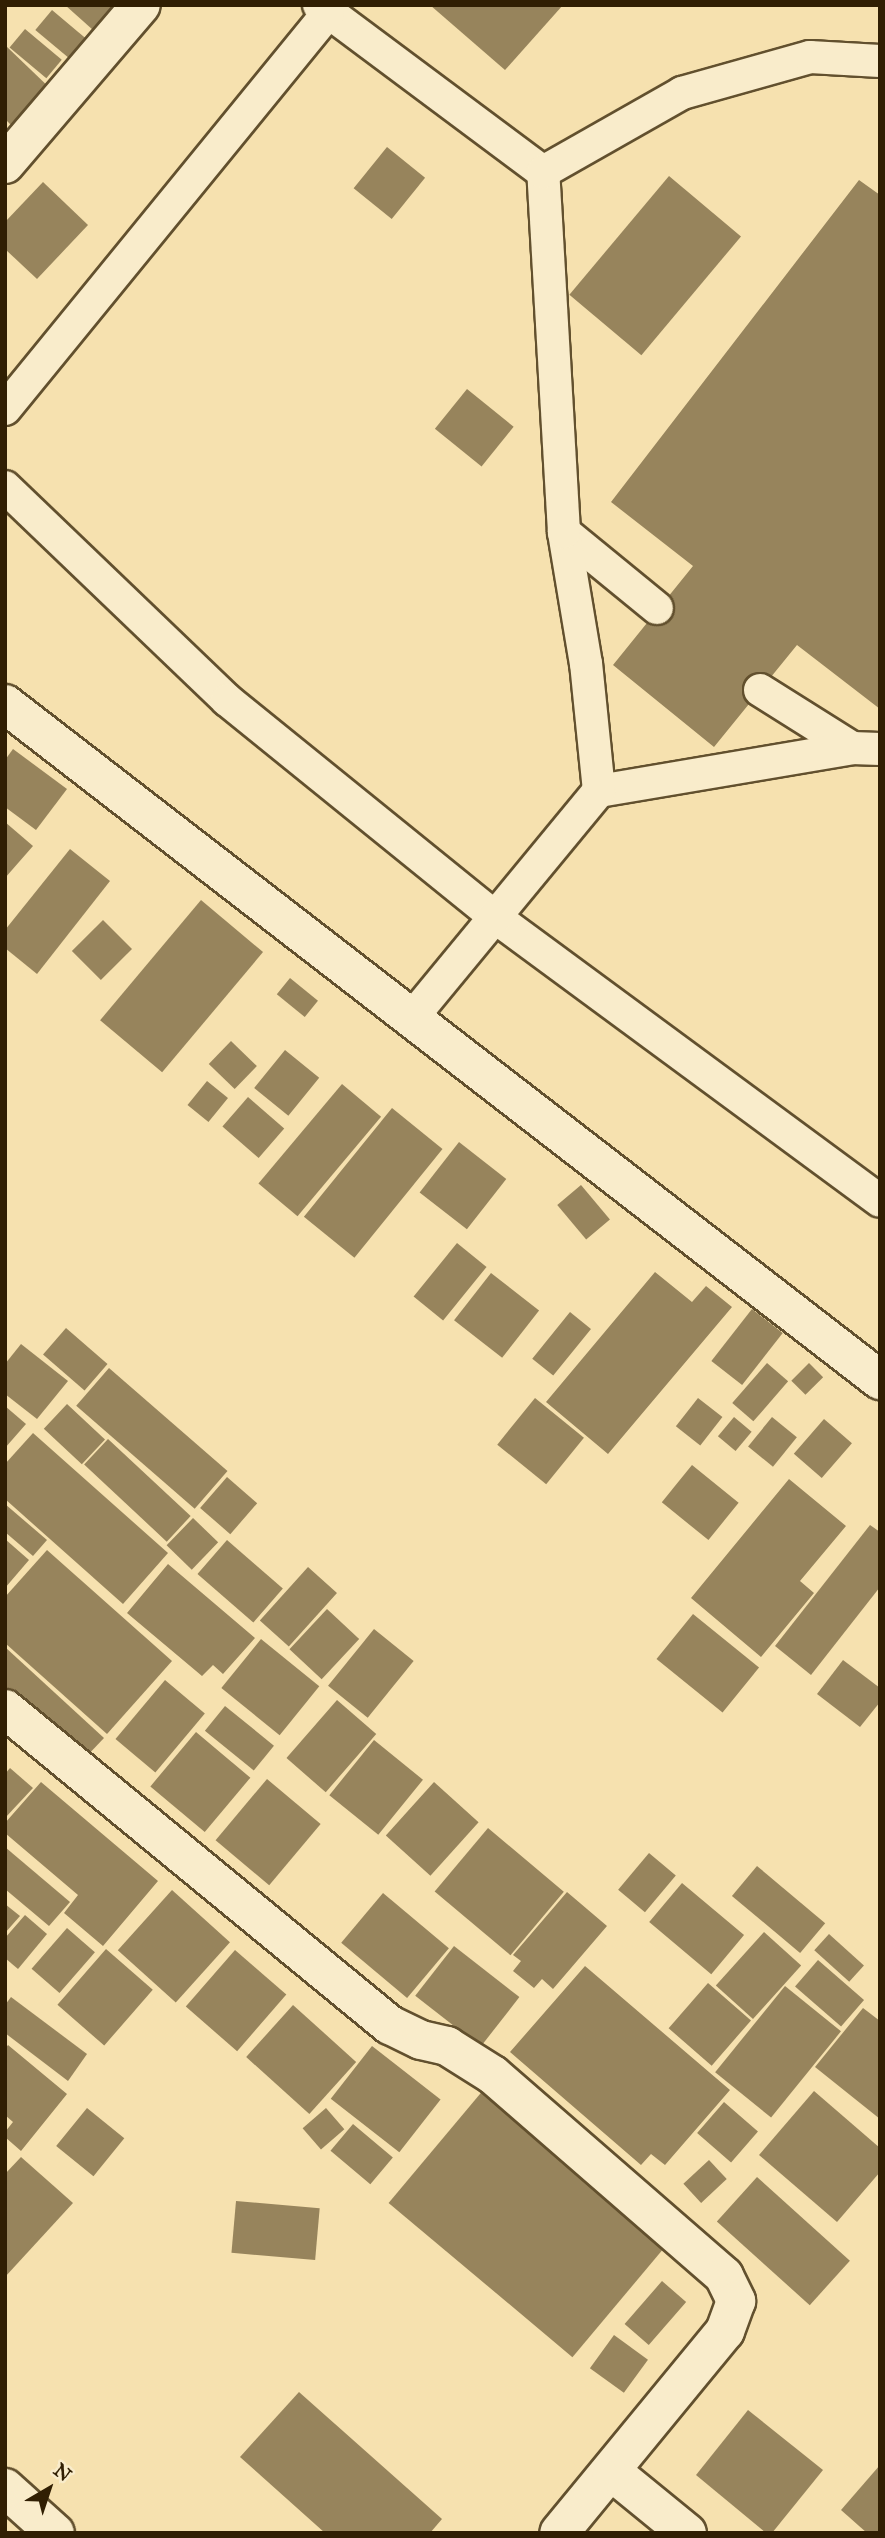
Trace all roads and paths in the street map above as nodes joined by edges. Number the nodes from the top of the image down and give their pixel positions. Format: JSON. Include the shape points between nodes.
{"nodes":[{"id":1,"x":141,"y":5,"type":"edge"},
{"id":2,"x":323,"y":9,"type":"edge"},
{"id":3,"x":880,"y":61,"type":"edge"},
{"id":4,"x":5,"y":164,"type":"edge"},
{"id":5,"x":543,"y":172,"type":"junction"},
{"id":6,"x":5,"y":409,"type":"edge"},
{"id":7,"x":5,"y":487,"type":"edge"},
{"id":8,"x":564,"y":531,"type":"junction"},
{"id":9,"x":657,"y":608,"type":"dead end"},
{"id":10,"x":760,"y":690,"type":"dead end"},
{"id":11,"x":5,"y":704,"type":"edge"},
{"id":12,"x":866,"y":749,"type":"edge"},
{"id":13,"x":599,"y":791,"type":"junction"},
{"id":14,"x":495,"y":917,"type":"junction"},
{"id":15,"x":410,"y":1020,"type":"junction"},
{"id":16,"x":880,"y":1201,"type":"edge"},
{"id":17,"x":880,"y":1380,"type":"edge"},
{"id":18,"x":5,"y":1709,"type":"edge"},
{"id":19,"x":611,"y":2471,"type":"junction"},
{"id":20,"x":5,"y":2488,"type":"edge"},
{"id":21,"x":55,"y":2533,"type":"edge"},
{"id":22,"x":559,"y":2533,"type":"edge"},
{"id":23,"x":687,"y":2533,"type":"edge"}],
"edges":[{"from":1,"to":4,"type":"street"},
{"from":2,"to":5,"type":"lane"},
{"from":2,"to":6,"type":"lane"},
{"from":3,"to":5,"type":"lane","via":[[810,57],[682,93]]},
{"from":5,"to":8,"type":"lane"},
{"from":7,"to":14,"type":"lane","via":[[227,700]]},
{"from":8,"to":9,"type":"lane"},
{"from":8,"to":13,"type":"lane","via":[[586,664]]},
{"from":10,"to":12,"type":"lane"},
{"from":11,"to":15,"type":"street"},
{"from":12,"to":13,"type":"lane"},
{"from":13,"to":14,"type":"lane"},
{"from":14,"to":15,"type":"lane"},
{"from":14,"to":16,"type":"lane"},
{"from":15,"to":17,"type":"street"},
{"from":18,"to":19,"type":"street","via":[[390,2025],[447,2046],[493,2075],[724,2276],[736,2301],[725,2331]]},
{"from":19,"to":22,"type":"street"},
{"from":19,"to":23,"type":"street"},
{"from":20,"to":21,"type":"street"}]}
